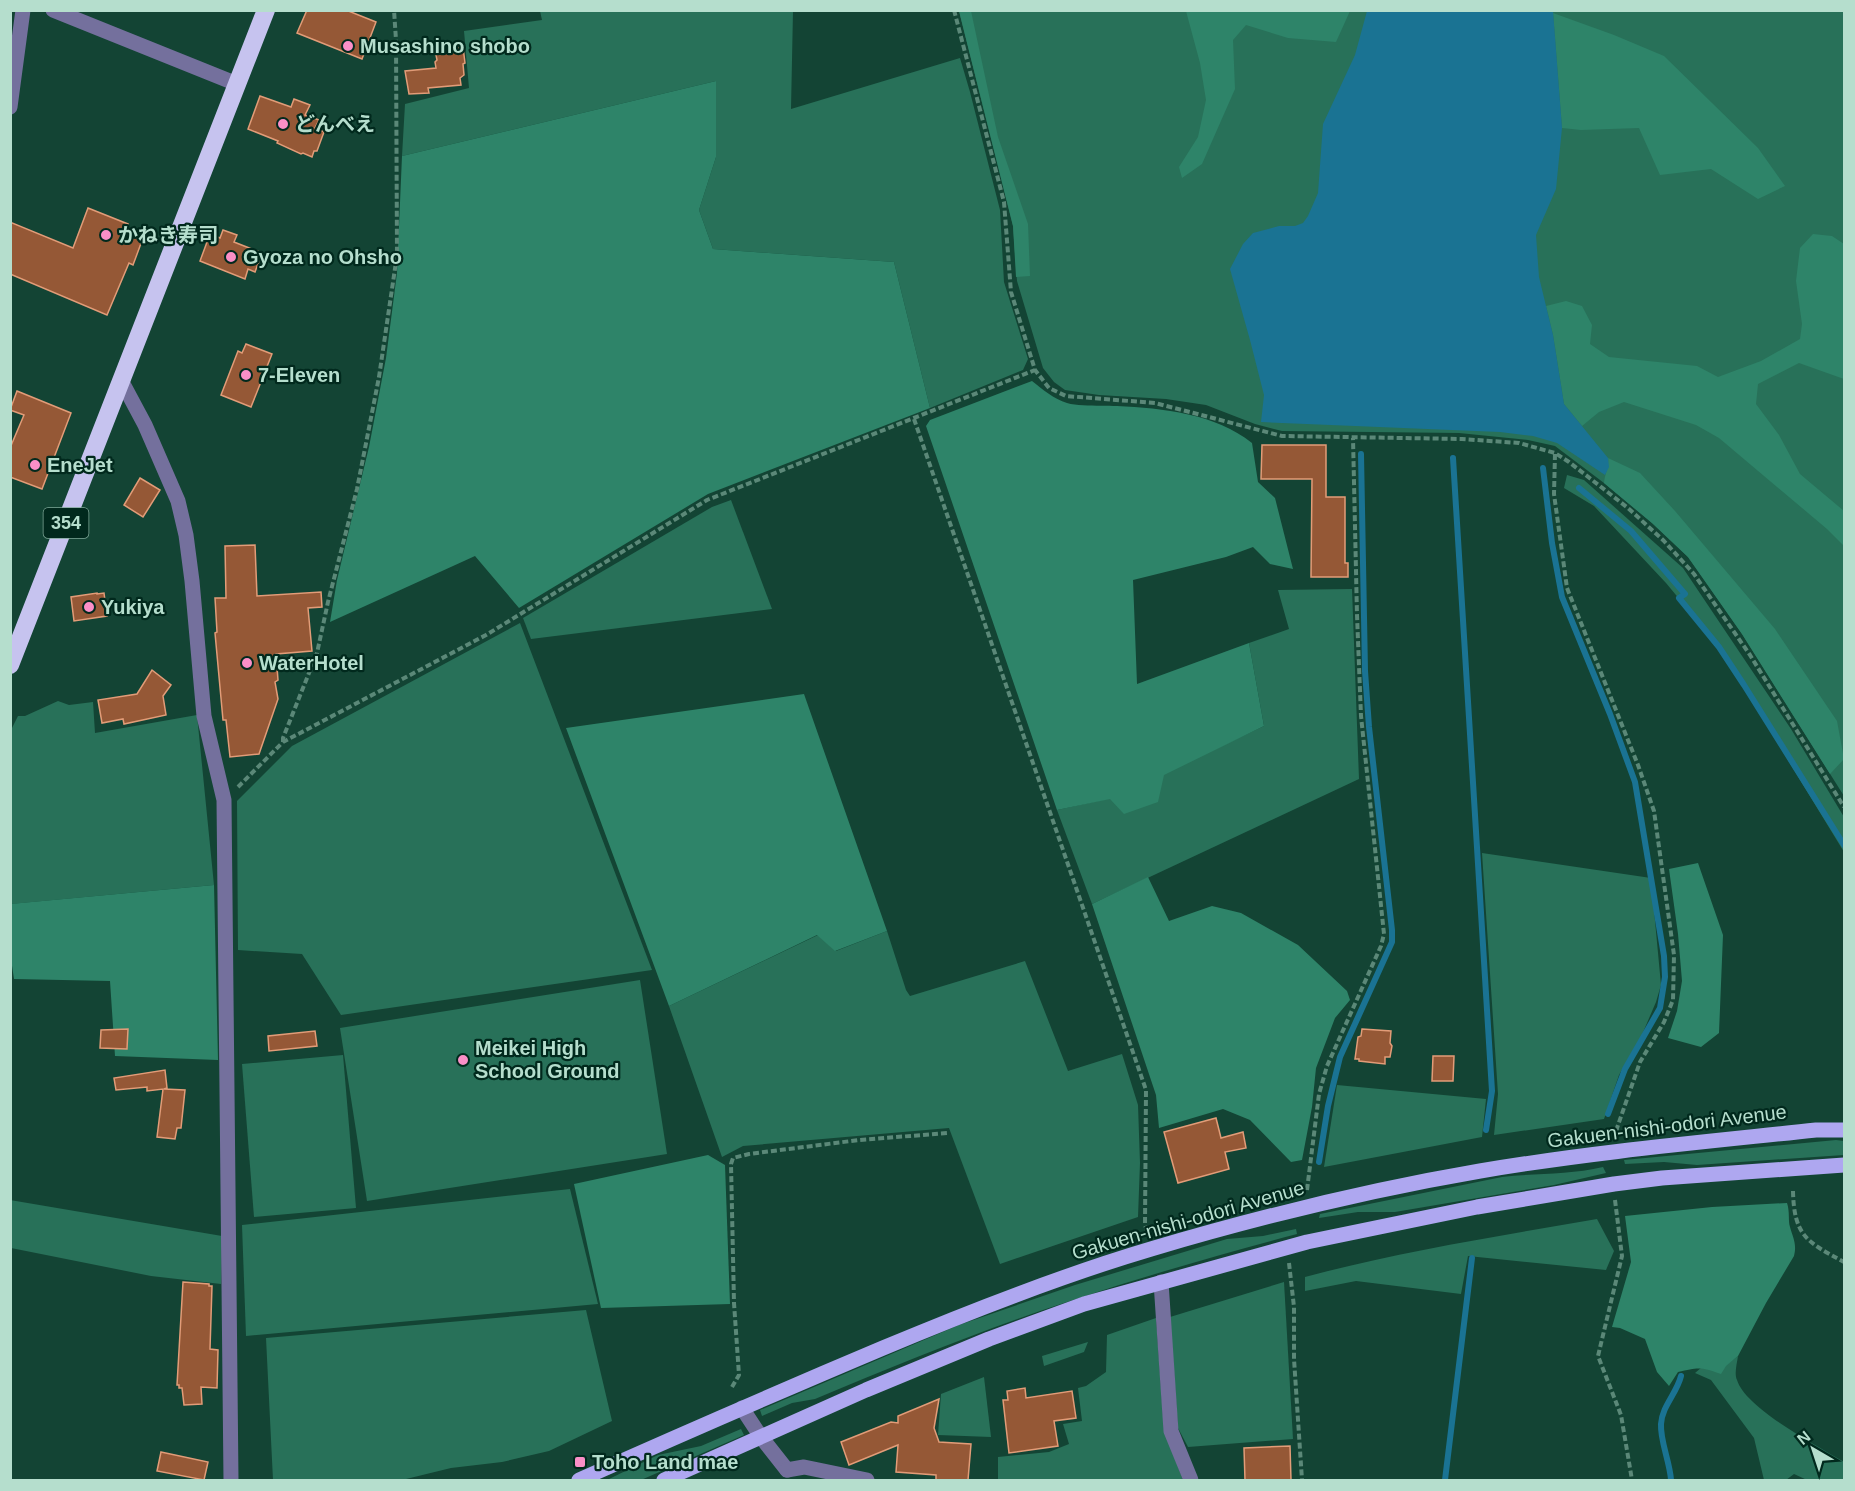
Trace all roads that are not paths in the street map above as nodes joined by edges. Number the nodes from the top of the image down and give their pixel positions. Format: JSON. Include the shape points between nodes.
{"nodes":[{"id":1,"x":23,"y":10,"type":"edge"},
{"id":2,"x":53,"y":10,"type":"edge"},
{"id":3,"x":266,"y":10,"type":"edge"},
{"id":4,"x":237,"y":84,"type":"junction"},
{"id":5,"x":10,"y":107,"type":"edge"},
{"id":6,"x":122,"y":382,"type":"junction"},
{"id":7,"x":12,"y":657,"type":"edge"},
{"id":8,"x":1845,"y":1130,"type":"edge"},
{"id":9,"x":1845,"y":1165,"type":"edge"},
{"id":10,"x":1161,"y":1282,"type":"junction"},
{"id":11,"x":742,"y":1408,"type":"junction"},
{"id":12,"x":761,"y":1437,"type":"junction"},
{"id":13,"x":786,"y":1475,"type":"edge"},
{"id":14,"x":231,"y":1480,"type":"edge"},
{"id":15,"x":579,"y":1480,"type":"edge"},
{"id":16,"x":664,"y":1480,"type":"edge"},
{"id":17,"x":867,"y":1480,"type":"edge"},
{"id":18,"x":1191,"y":1480,"type":"edge"}],
"edges":[{"from":1,"to":5,"type":"street"},
{"from":2,"to":4,"type":"street"},
{"from":3,"to":4,"type":"highway","number":"354"},
{"from":4,"to":6,"type":"highway","number":"354"},
{"from":6,"to":7,"type":"highway","number":"354"},
{"from":6,"to":14,"type":"street","via":[[178,501],[192,581],[204,716],[224,800]]},
{"from":8,"to":11,"type":"main road","name":"Gakuen-nishi-odori Avenue","via":[[1614,1152],[1482,1171],[1307,1207],[1073,1274],[972,1311]]},
{"from":9,"to":10,"type":"main road","via":[[1662,1178],[1466,1209],[1306,1242]]},
{"from":10,"to":12,"type":"main road","via":[[1084,1304],[989,1339]]},
{"from":10,"to":18,"type":"street","via":[[1171,1431]]},
{"from":11,"to":12,"type":"street"},
{"from":11,"to":15,"type":"main road","name":"Gakuen-nishi-odori Avenue"},
{"from":12,"to":13,"type":"street"},
{"from":12,"to":16,"type":"main road"},
{"from":13,"to":17,"type":"street","via":[[804,1467]]}]}
